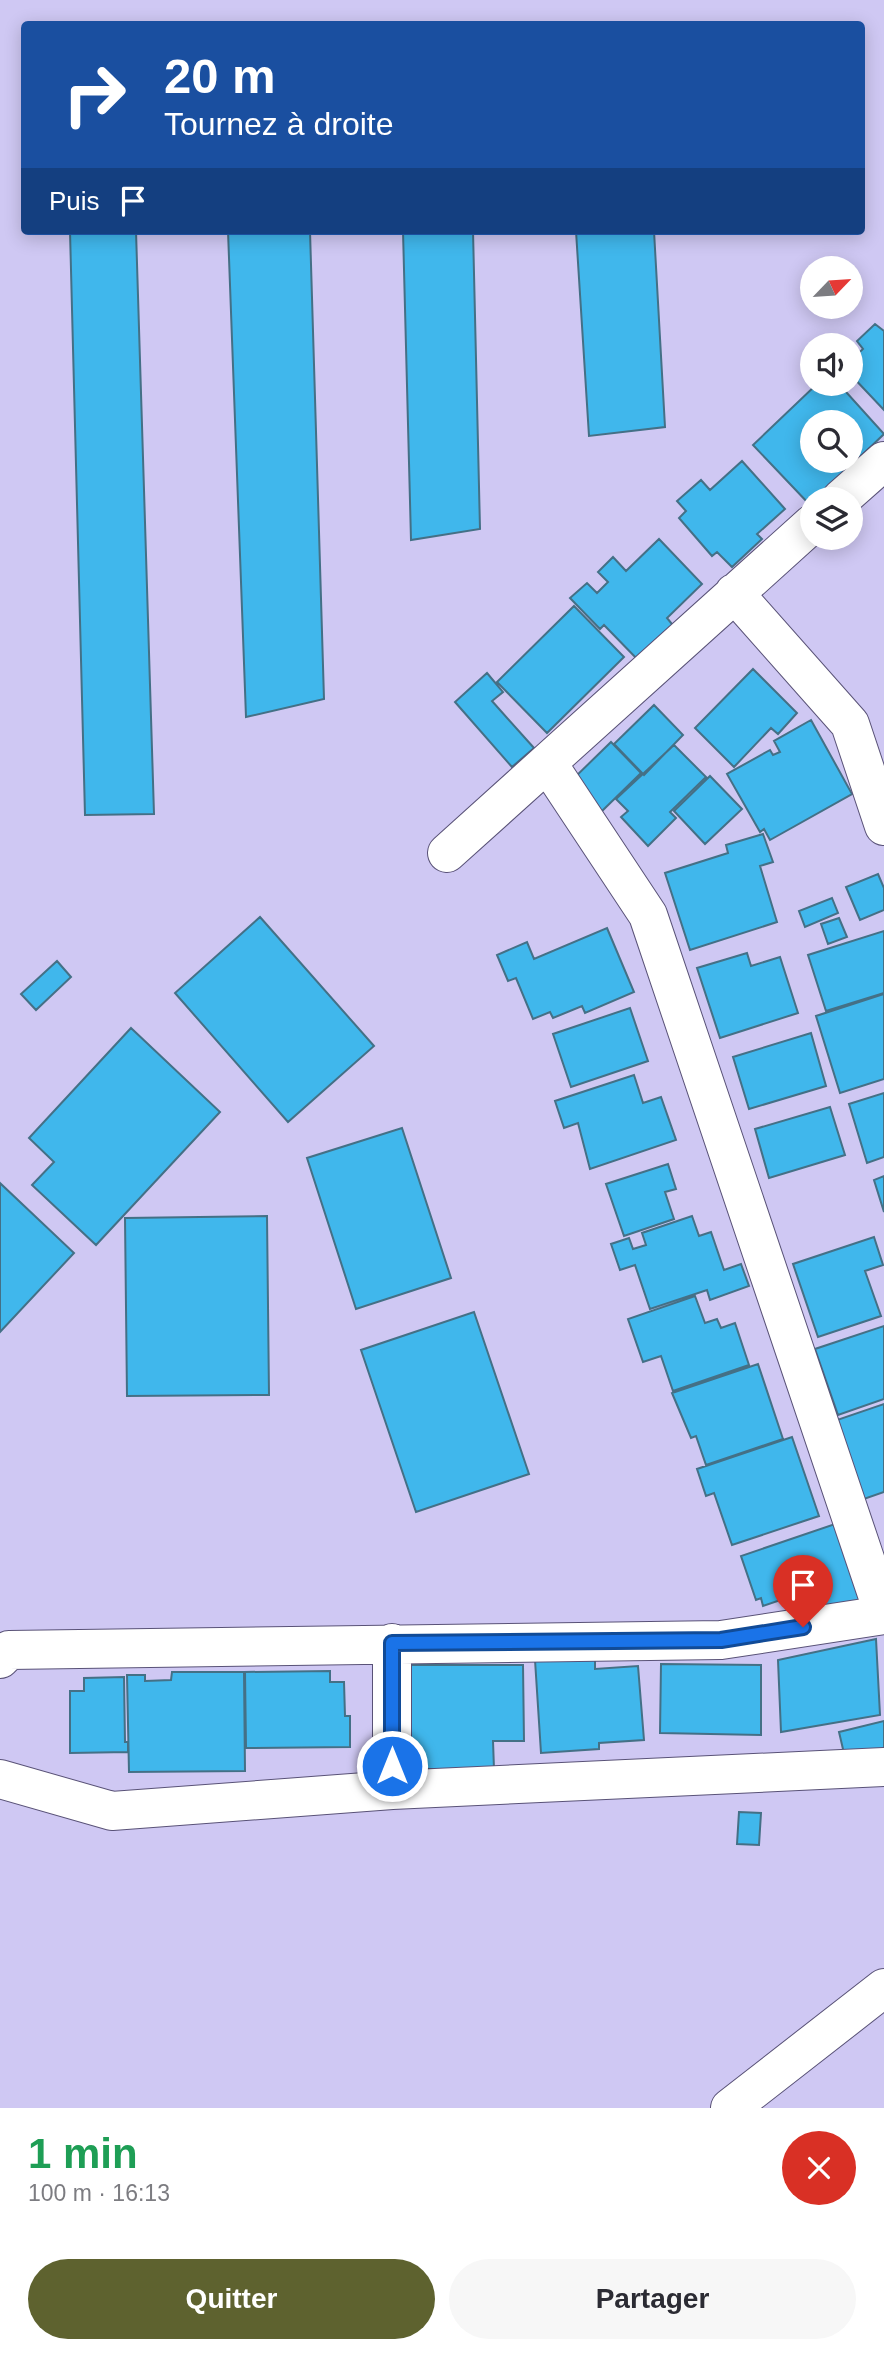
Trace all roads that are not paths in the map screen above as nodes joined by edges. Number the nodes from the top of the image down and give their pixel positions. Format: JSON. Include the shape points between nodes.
{"nodes":[{"id":1,"x":884,"y":461,"type":"edge"},
{"id":2,"x":855,"y":487,"type":"edge"},
{"id":3,"x":800,"y":535,"type":"edge"},
{"id":4,"x":734,"y":593,"type":"junction"},
{"id":5,"x":548,"y":764,"type":"junction"},
{"id":6,"x":882,"y":813,"type":"edge"},
{"id":7,"x":447,"y":853,"type":"dead end"},
{"id":8,"x":884,"y":1615,"type":"edge"},
{"id":9,"x":392,"y":1643,"type":"junction"},
{"id":10,"x":0,"y":1659,"type":"edge"},
{"id":11,"x":884,"y":1767,"type":"edge"},
{"id":12,"x":0,"y":1779,"type":"edge"},
{"id":13,"x":392,"y":1790,"type":"junction"},
{"id":14,"x":884,"y":1988,"type":"edge"},
{"id":15,"x":730,"y":2108,"type":"edge"}],
"edges":[{"from":1,"to":2,"type":"street"},
{"from":3,"to":4,"type":"street"},
{"from":4,"to":5,"type":"street"},
{"from":4,"to":6,"type":"street","via":[[850,724]]},
{"from":5,"to":7,"type":"street"},
{"from":5,"to":8,"type":"street","via":[[648,915]]},
{"from":8,"to":9,"type":"street","via":[[721,1640]]},
{"from":9,"to":10,"type":"street","via":[[9,1650]]},
{"from":9,"to":13,"type":"street"},
{"from":11,"to":13,"type":"street"},
{"from":12,"to":13,"type":"street","via":[[112,1811]]},
{"from":14,"to":15,"type":"street"}]}
